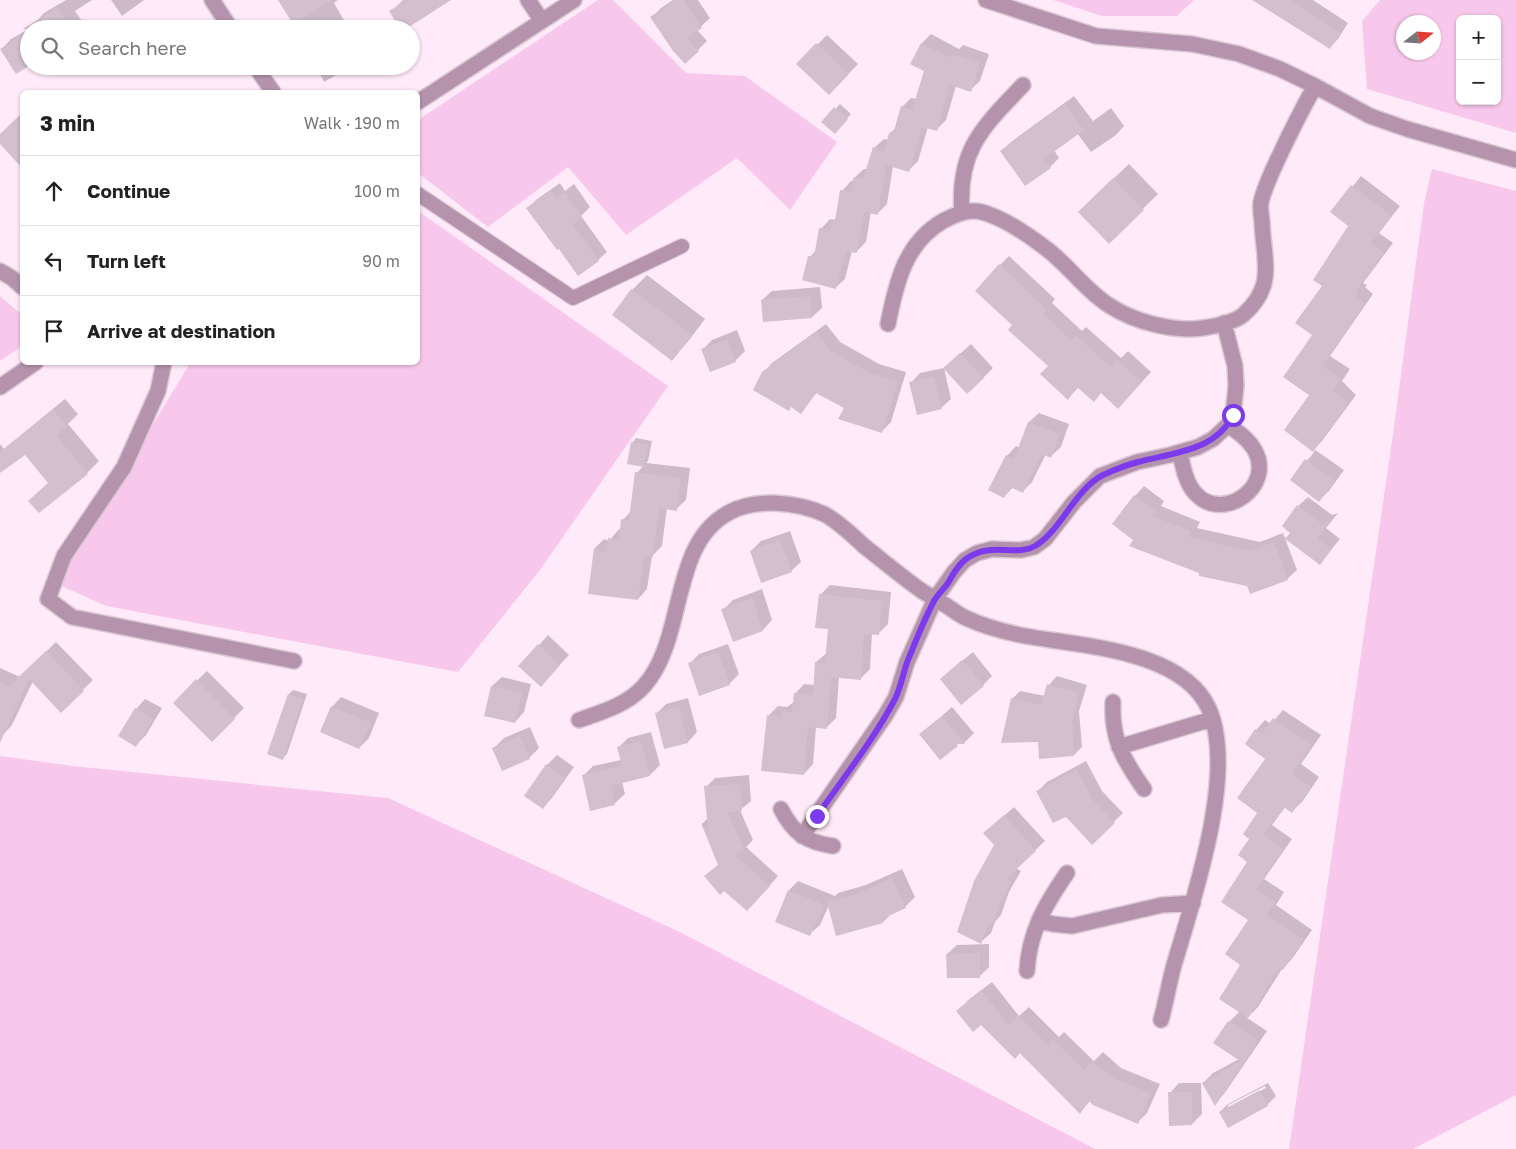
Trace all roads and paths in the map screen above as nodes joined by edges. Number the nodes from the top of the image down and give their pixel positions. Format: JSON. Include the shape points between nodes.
{"nodes":[{"id":1,"x":212,"y":0,"type":"edge"},
{"id":2,"x":528,"y":0,"type":"edge"},
{"id":3,"x":574,"y":0,"type":"edge"},
{"id":4,"x":986,"y":0,"type":"edge"},
{"id":5,"x":225,"y":20,"type":"edge"},
{"id":6,"x":542,"y":21,"type":"junction"},
{"id":7,"x":261,"y":75,"type":"edge"},
{"id":8,"x":1023,"y":85,"type":"dead end"},
{"id":9,"x":1315,"y":86,"type":"junction"},
{"id":10,"x":272,"y":90,"type":"edge"},
{"id":11,"x":420,"y":101,"type":"edge"},
{"id":12,"x":1516,"y":160,"type":"edge"},
{"id":13,"x":420,"y":195,"type":"edge"},
{"id":14,"x":962,"y":213,"type":"junction"},
{"id":15,"x":682,"y":246,"type":"dead end"},
{"id":16,"x":0,"y":271,"type":"edge"},
{"id":17,"x":20,"y":285,"type":"edge"},
{"id":18,"x":1224,"y":323,"type":"junction"},
{"id":19,"x":888,"y":324,"type":"dead end"},
{"id":20,"x":32,"y":365,"type":"edge"},
{"id":21,"x":163,"y":365,"type":"edge"},
{"id":22,"x":0,"y":387,"type":"edge"},
{"id":23,"x":1228,"y":425,"type":"junction"},
{"id":24,"x":1180,"y":452,"type":"junction"},
{"id":25,"x":935,"y":599,"type":"junction"},
{"id":26,"x":294,"y":661,"type":"dead end"},
{"id":27,"x":1113,"y":702,"type":"dead end"},
{"id":28,"x":1212,"y":719,"type":"junction"},
{"id":29,"x":579,"y":720,"type":"dead end"},
{"id":30,"x":1119,"y":747,"type":"junction"},
{"id":31,"x":1144,"y":789,"type":"dead end"},
{"id":32,"x":781,"y":809,"type":"dead end"},
{"id":33,"x":802,"y":836,"type":"junction"},
{"id":34,"x":833,"y":846,"type":"dead end"},
{"id":35,"x":1066,"y":873,"type":"dead end"},
{"id":36,"x":1193,"y":903,"type":"junction"},
{"id":37,"x":1039,"y":920,"type":"junction"},
{"id":38,"x":1027,"y":972,"type":"dead end"},
{"id":39,"x":1161,"y":1020,"type":"dead end"}],
"edges":[{"from":1,"to":5,"type":"street"},
{"from":2,"to":6,"type":"street"},
{"from":3,"to":6,"type":"street"},
{"from":4,"to":9,"type":"street","via":[[1096,36],[1219,49],[1280,69]]},
{"from":6,"to":11,"type":"street"},
{"from":7,"to":10,"type":"street"},
{"from":8,"to":14,"type":"street","via":[[990,120],[970,152],[963,169]]},
{"from":9,"to":12,"type":"street","via":[[1370,116]]},
{"from":9,"to":18,"type":"street","via":[[1286,140],[1261,203],[1266,279],[1258,299],[1241,317]]},
{"from":13,"to":15,"type":"lane","via":[[572,298]]},
{"from":14,"to":18,"type":"street","via":[[975,211],[1015,228],[1050,251],[1092,293],[1127,316],[1171,328],[1196,329]]},
{"from":14,"to":19,"type":"street","via":[[928,231],[917,242],[900,273]]},
{"from":16,"to":17,"type":"street"},
{"from":18,"to":23,"type":"street","via":[[1235,366],[1236,386],[1233,415]]},
{"from":20,"to":22,"type":"street"},
{"from":21,"to":26,"type":"street","via":[[158,391],[124,467],[64,556],[48,599],[72,617]]},
{"from":23,"to":24,"type":"street","via":[[1213,439]]},
{"from":23,"to":24,"type":"street","via":[[1248,440],[1259,464],[1260,474],[1246,495],[1218,504],[1197,496],[1186,476]]},
{"from":24,"to":25,"type":"street","via":[[1137,462],[1100,476],[1045,539],[1022,550],[992,549],[977,553],[954,572]]},
{"from":25,"to":28,"type":"street","via":[[962,617],[989,628],[1092,645],[1158,665],[1179,675],[1195,689]]},
{"from":25,"to":29,"type":"street","via":[[826,515],[803,507],[757,503],[731,511],[713,523],[696,546],[657,667],[628,699]]},
{"from":25,"to":33,"type":"street","via":[[907,662],[896,697]]},
{"from":27,"to":30,"type":"street","via":[[1112,721]]},
{"from":28,"to":30,"type":"street"},
{"from":28,"to":36,"type":"street","via":[[1218,755],[1216,789]]},
{"from":30,"to":31,"type":"street"},
{"from":32,"to":33,"type":"street"},
{"from":33,"to":34,"type":"street","via":[[816,844]]},
{"from":35,"to":37,"type":"street"},
{"from":36,"to":37,"type":"street","via":[[1162,905],[1072,926]]},
{"from":36,"to":39,"type":"street"},
{"from":37,"to":38,"type":"street","via":[[1028,952]]}]}
